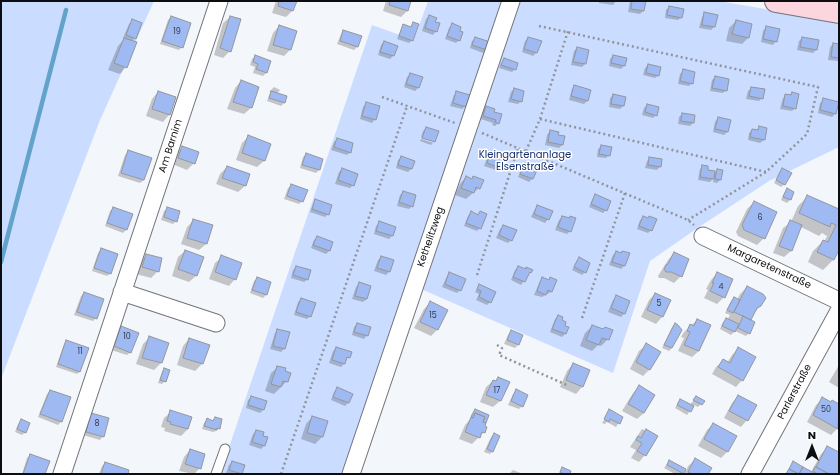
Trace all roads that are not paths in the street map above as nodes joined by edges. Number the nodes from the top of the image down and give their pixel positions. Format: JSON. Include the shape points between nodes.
{"nodes":[{"id":1,"x":219,"y":1,"type":"edge"},
{"id":2,"x":511,"y":1,"type":"edge"},
{"id":3,"x":776,"y":1,"type":"edge"},
{"id":4,"x":839,"y":12,"type":"edge"},
{"id":5,"x":703,"y":236,"type":"road end"},
{"id":6,"x":122,"y":292,"type":"junction"},
{"id":7,"x":838,"y":301,"type":"edge"},
{"id":8,"x":216,"y":323,"type":"dead end"},
{"id":9,"x":225,"y":449,"type":"dead end"},
{"id":10,"x":62,"y":474,"type":"edge"},
{"id":11,"x":216,"y":474,"type":"edge"},
{"id":12,"x":351,"y":474,"type":"edge"},
{"id":13,"x":750,"y":474,"type":"edge"}],
"edges":[{"from":1,"to":6,"type":"street","name":"Am Barnim"},
{"from":2,"to":12,"type":"street","name":"Kethelitzweg"},
{"from":3,"to":4,"type":"street"},
{"from":5,"to":7,"type":"street","name":"Margaretenstraße"},
{"from":6,"to":8,"type":"street"},
{"from":6,"to":10,"type":"street","name":"Am Barnim"},
{"from":7,"to":13,"type":"street","name":"Parlerstraße"},
{"from":9,"to":11,"type":"lane"}]}
